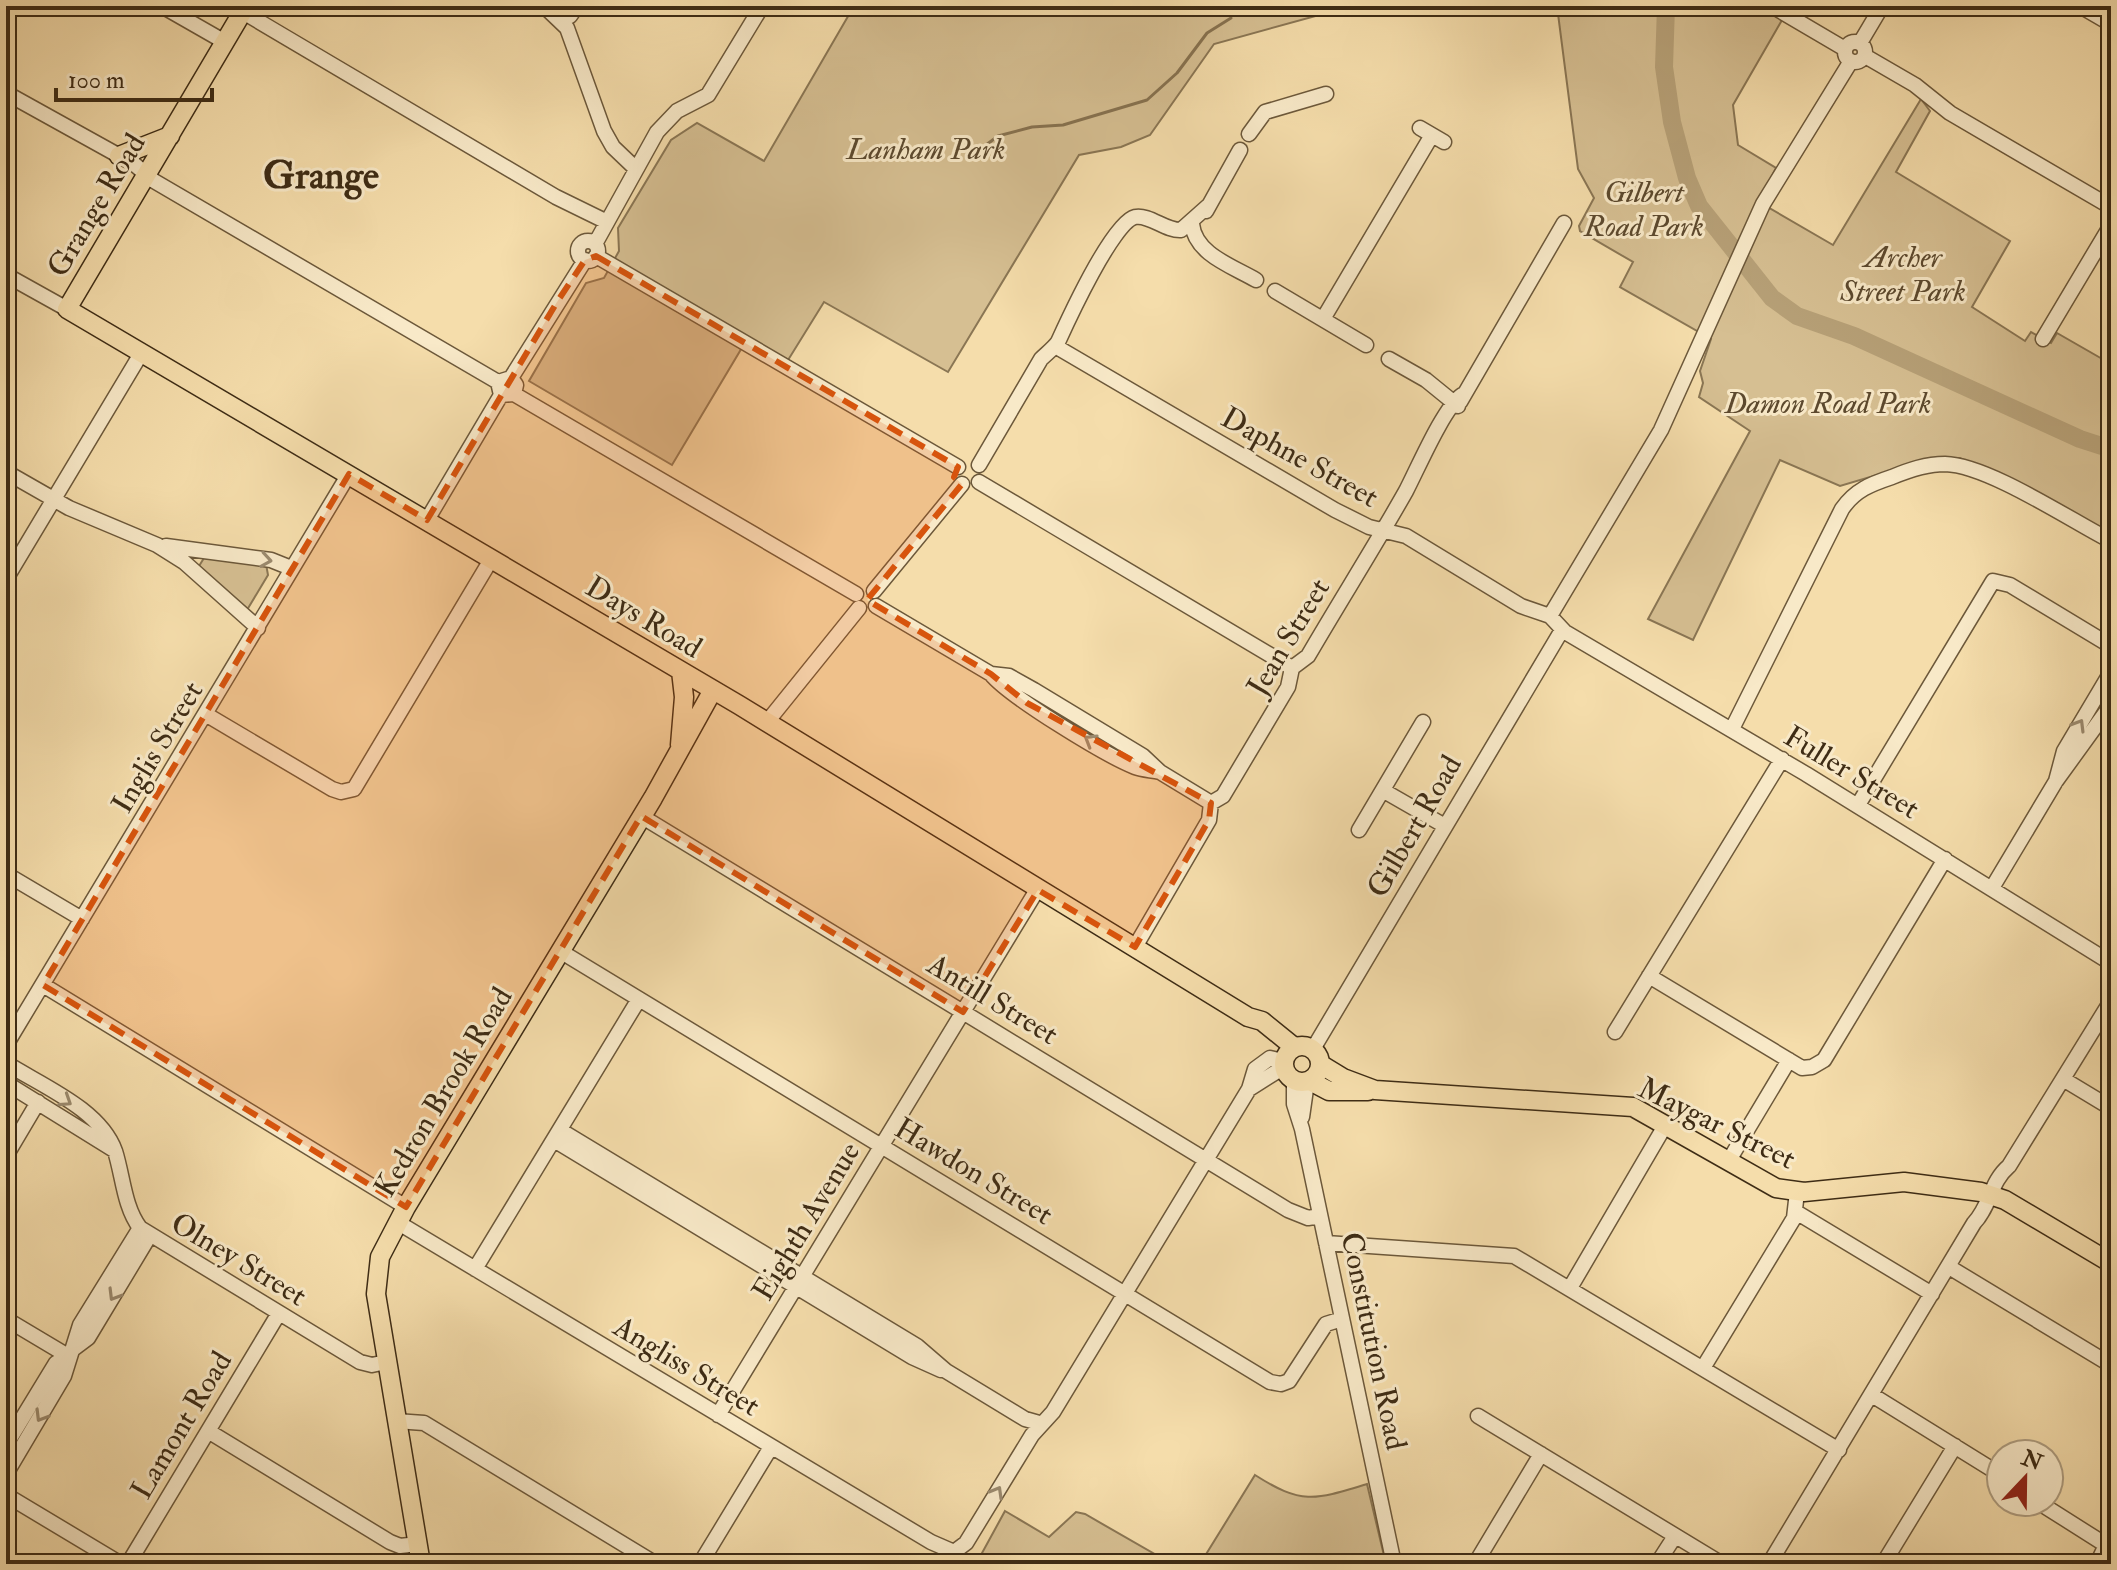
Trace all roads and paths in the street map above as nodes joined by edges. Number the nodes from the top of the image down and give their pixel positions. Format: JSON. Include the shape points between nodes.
{"nodes":[{"id":1,"x":162,"y":6,"type":"edge"},
{"id":2,"x":544,"y":6,"type":"edge"},
{"id":3,"x":577,"y":6,"type":"edge"},
{"id":4,"x":762,"y":6,"type":"edge"},
{"id":5,"x":1772,"y":6,"type":"edge"},
{"id":6,"x":1882,"y":6,"type":"edge"},
{"id":7,"x":2080,"y":6,"type":"edge"},
{"id":8,"x":244,"y":9,"type":"edge"},
{"id":9,"x":561,"y":19,"type":"junction"},
{"id":10,"x":2111,"y":24,"type":"edge"},
{"id":11,"x":225,"y":42,"type":"junction"},
{"id":12,"x":1855,"y":52,"type":"junction"},
{"id":13,"x":6,"y":93,"type":"edge"},
{"id":14,"x":1326,"y":94,"type":"dead end"},
{"id":15,"x":1249,"y":134,"type":"dead end"},
{"id":16,"x":1432,"y":135,"type":"dead end"},
{"id":17,"x":170,"y":136,"type":"junction"},
{"id":18,"x":1240,"y":150,"type":"dead end"},
{"id":19,"x":119,"y":156,"type":"junction"},
{"id":20,"x":635,"y":168,"type":"junction"},
{"id":21,"x":146,"y":174,"type":"junction"},
{"id":22,"x":2111,"y":207,"type":"edge"},
{"id":23,"x":605,"y":221,"type":"junction"},
{"id":24,"x":1564,"y":223,"type":"dead end"},
{"id":25,"x":2111,"y":225,"type":"edge"},
{"id":26,"x":1190,"y":232,"type":"junction"},
{"id":27,"x":592,"y":253,"type":"junction"},
{"id":28,"x":6,"y":275,"type":"edge"},
{"id":29,"x":1256,"y":280,"type":"dead end"},
{"id":30,"x":1275,"y":291,"type":"dead end"},
{"id":31,"x":67,"y":309,"type":"junction"},
{"id":32,"x":1323,"y":319,"type":"junction"},
{"id":33,"x":2043,"y":339,"type":"dead end"},
{"id":34,"x":1366,"y":345,"type":"dead end"},
{"id":35,"x":1055,"y":346,"type":"junction"},
{"id":36,"x":142,"y":352,"type":"junction"},
{"id":37,"x":1389,"y":359,"type":"dead end"},
{"id":38,"x":506,"y":388,"type":"junction"},
{"id":39,"x":1457,"y":401,"type":"junction"},
{"id":40,"x":979,"y":465,"type":"junction"},
{"id":41,"x":958,"y":467,"type":"junction"},
{"id":42,"x":6,"y":472,"type":"edge"},
{"id":43,"x":349,"y":474,"type":"junction"},
{"id":44,"x":979,"y":482,"type":"junction"},
{"id":45,"x":962,"y":484,"type":"junction"},
{"id":46,"x":53,"y":500,"type":"junction"},
{"id":47,"x":427,"y":520,"type":"junction"},
{"id":48,"x":1383,"y":530,"type":"junction"},
{"id":49,"x":2111,"y":541,"type":"edge"},
{"id":50,"x":157,"y":545,"type":"junction"},
{"id":51,"x":199,"y":551,"type":"junction"},
{"id":52,"x":492,"y":558,"type":"junction"},
{"id":53,"x":191,"y":568,"type":"junction"},
{"id":54,"x":291,"y":568,"type":"junction"},
{"id":55,"x":6,"y":579,"type":"edge"},
{"id":56,"x":875,"y":598,"type":"junction"},
{"id":57,"x":858,"y":601,"type":"junction"},
{"id":58,"x":1550,"y":616,"type":"junction"},
{"id":59,"x":258,"y":628,"type":"junction"},
{"id":60,"x":1562,"y":630,"type":"junction"},
{"id":61,"x":2111,"y":646,"type":"edge"},
{"id":62,"x":1292,"y":668,"type":"junction"},
{"id":63,"x":681,"y":671,"type":"junction"},
{"id":64,"x":2111,"y":672,"type":"edge"},
{"id":65,"x":713,"y":690,"type":"junction"},
{"id":66,"x":2111,"y":705,"type":"edge"},
{"id":67,"x":207,"y":715,"type":"junction"},
{"id":68,"x":767,"y":722,"type":"junction"},
{"id":69,"x":1423,"y":722,"type":"dead end"},
{"id":70,"x":1732,"y":729,"type":"junction"},
{"id":71,"x":680,"y":751,"type":"junction"},
{"id":72,"x":1782,"y":759,"type":"junction"},
{"id":73,"x":2056,"y":781,"type":"junction"},
{"id":74,"x":1384,"y":791,"type":"junction"},
{"id":75,"x":1211,"y":803,"type":"junction"},
{"id":76,"x":1858,"y":805,"type":"junction"},
{"id":77,"x":641,"y":816,"type":"junction"},
{"id":78,"x":1445,"y":826,"type":"junction"},
{"id":79,"x":1359,"y":830,"type":"dead end"},
{"id":80,"x":1945,"y":859,"type":"junction"},
{"id":81,"x":6,"y":874,"type":"edge"},
{"id":82,"x":1992,"y":888,"type":"junction"},
{"id":83,"x":1037,"y":890,"type":"junction"},
{"id":84,"x":82,"y":919,"type":"junction"},
{"id":85,"x":1135,"y":947,"type":"junction"},
{"id":86,"x":560,"y":951,"type":"junction"},
{"id":87,"x":2111,"y":963,"type":"edge"},
{"id":88,"x":1649,"y":976,"type":"junction"},
{"id":89,"x":43,"y":985,"type":"junction"},
{"id":90,"x":639,"y":999,"type":"junction"},
{"id":91,"x":2111,"y":1001,"type":"edge"},
{"id":92,"x":963,"y":1012,"type":"junction"},
{"id":93,"x":1615,"y":1032,"type":"dead end"},
{"id":94,"x":6,"y":1045,"type":"edge"},
{"id":95,"x":1789,"y":1060,"type":"junction"},
{"id":96,"x":6,"y":1063,"type":"edge"},
{"id":97,"x":1299,"y":1065,"type":"junction"},
{"id":98,"x":2063,"y":1079,"type":"junction"},
{"id":99,"x":6,"y":1083,"type":"edge"},
{"id":100,"x":38,"y":1102,"type":"junction"},
{"id":101,"x":2111,"y":1108,"type":"edge"},
{"id":102,"x":1666,"y":1124,"type":"junction"},
{"id":103,"x":557,"y":1135,"type":"junction"},
{"id":104,"x":882,"y":1146,"type":"junction"},
{"id":105,"x":114,"y":1150,"type":"junction"},
{"id":106,"x":6,"y":1156,"type":"edge"},
{"id":107,"x":1206,"y":1159,"type":"junction"},
{"id":108,"x":1728,"y":1162,"type":"junction"},
{"id":109,"x":1969,"y":1190,"type":"junction"},
{"id":110,"x":1797,"y":1192,"type":"junction"},
{"id":111,"x":1998,"y":1197,"type":"junction"},
{"id":112,"x":1796,"y":1212,"type":"junction"},
{"id":113,"x":402,"y":1215,"type":"junction"},
{"id":114,"x":1320,"y":1216,"type":"junction"},
{"id":115,"x":1974,"y":1223,"type":"junction"},
{"id":116,"x":145,"y":1231,"type":"junction"},
{"id":117,"x":1326,"y":1243,"type":"junction"},
{"id":118,"x":2111,"y":1263,"type":"edge"},
{"id":119,"x":1949,"y":1267,"type":"junction"},
{"id":120,"x":475,"y":1269,"type":"junction"},
{"id":121,"x":800,"y":1282,"type":"junction"},
{"id":122,"x":1570,"y":1288,"type":"junction"},
{"id":123,"x":1124,"y":1294,"type":"junction"},
{"id":124,"x":1932,"y":1294,"type":"junction"},
{"id":125,"x":279,"y":1313,"type":"junction"},
{"id":126,"x":6,"y":1319,"type":"edge"},
{"id":127,"x":1342,"y":1319,"type":"junction"},
{"id":128,"x":70,"y":1353,"type":"junction"},
{"id":129,"x":386,"y":1362,"type":"junction"},
{"id":130,"x":2111,"y":1365,"type":"edge"},
{"id":131,"x":1703,"y":1368,"type":"junction"},
{"id":132,"x":1872,"y":1395,"type":"junction"},
{"id":133,"x":718,"y":1415,"type":"junction"},
{"id":134,"x":1478,"y":1416,"type":"dead end"},
{"id":135,"x":396,"y":1421,"type":"junction"},
{"id":136,"x":1039,"y":1423,"type":"junction"},
{"id":137,"x":208,"y":1431,"type":"junction"},
{"id":138,"x":6,"y":1445,"type":"edge"},
{"id":139,"x":1955,"y":1446,"type":"junction"},
{"id":140,"x":771,"y":1447,"type":"junction"},
{"id":141,"x":1839,"y":1450,"type":"junction"},
{"id":142,"x":1541,"y":1454,"type":"junction"},
{"id":143,"x":1985,"y":1465,"type":"edge"},
{"id":144,"x":6,"y":1474,"type":"edge"},
{"id":145,"x":6,"y":1495,"type":"edge"},
{"id":146,"x":2065,"y":1516,"type":"edge"},
{"id":147,"x":1675,"y":1536,"type":"junction"},
{"id":148,"x":2109,"y":1540,"type":"edge"},
{"id":149,"x":418,"y":1544,"type":"junction"},
{"id":150,"x":121,"y":1564,"type":"edge"},
{"id":151,"x":128,"y":1564,"type":"edge"},
{"id":152,"x":421,"y":1564,"type":"edge"},
{"id":153,"x":656,"y":1564,"type":"edge"},
{"id":154,"x":700,"y":1564,"type":"edge"},
{"id":155,"x":1394,"y":1564,"type":"edge"},
{"id":156,"x":1475,"y":1564,"type":"edge"},
{"id":157,"x":1657,"y":1564,"type":"edge"},
{"id":158,"x":1722,"y":1564,"type":"edge"},
{"id":159,"x":1769,"y":1564,"type":"edge"},
{"id":160,"x":1883,"y":1564,"type":"edge"},
{"id":161,"x":2097,"y":1564,"type":"edge"}],
"edges":[{"from":1,"to":11,"type":"street"},
{"from":2,"to":9,"type":"street"},
{"from":3,"to":9,"type":"street"},
{"from":4,"to":20,"type":"street","via":[[708,95],[667,119]]},
{"from":5,"to":12,"type":"street"},
{"from":6,"to":12,"type":"street"},
{"from":7,"to":10,"type":"street"},
{"from":8,"to":11,"type":"main road","name":"Grange Road"},
{"from":8,"to":23,"type":"street","via":[[556,197]]},
{"from":9,"to":20,"type":"street","via":[[604,131]]},
{"from":11,"to":17,"type":"main road","name":"Grange Road"},
{"from":12,"to":22,"type":"street"},
{"from":12,"to":58,"type":"street","via":[[1763,204],[1661,430]]},
{"from":13,"to":19,"type":"street"},
{"from":14,"to":15,"type":"street","via":[[1266,111]]},
{"from":16,"to":32,"type":"street"},
{"from":17,"to":19,"type":"main road"},
{"from":17,"to":21,"type":"main road","name":"Grange Road"},
{"from":18,"to":26,"type":"street"},
{"from":19,"to":21,"type":"street"},
{"from":20,"to":23,"type":"street"},
{"from":21,"to":31,"type":"main road","name":"Grange Road"},
{"from":21,"to":38,"type":"street"},
{"from":23,"to":27,"type":"street"},
{"from":24,"to":39,"type":"street","name":"Jean Street"},
{"from":25,"to":33,"type":"street"},
{"from":26,"to":29,"type":"street","via":[[1217,258]]},
{"from":26,"to":35,"type":"street","via":[[1172,236],[1140,217],[1126,223],[1095,267]]},
{"from":27,"to":38,"type":"street"},
{"from":27,"to":41,"type":"street"},
{"from":28,"to":31,"type":"street","name":"Days Road"},
{"from":30,"to":32,"type":"street"},
{"from":31,"to":36,"type":"main road","name":"Days Road"},
{"from":32,"to":34,"type":"street"},
{"from":35,"to":40,"type":"street","via":[[1041,359]]},
{"from":35,"to":48,"type":"street","name":"Daphne Street","via":[[1321,502]]},
{"from":36,"to":43,"type":"main road","name":"Days Road"},
{"from":36,"to":46,"type":"street"},
{"from":37,"to":39,"type":"street"},
{"from":38,"to":47,"type":"street"},
{"from":38,"to":57,"type":"street"},
{"from":39,"to":48,"type":"street","name":"Jean Street"},
{"from":40,"to":41,"type":"street","via":[[968,460]]},
{"from":40,"to":44,"type":"street"},
{"from":41,"to":45,"type":"street","via":[[956,476]]},
{"from":42,"to":46,"type":"street"},
{"from":43,"to":47,"type":"main road","name":"Days Road"},
{"from":43,"to":54,"type":"street","name":"Inglis Street"},
{"from":44,"to":45,"type":"street","via":[[971,487]]},
{"from":44,"to":62,"type":"street"},
{"from":45,"to":56,"type":"street"},
{"from":46,"to":50,"type":"street"},
{"from":46,"to":55,"type":"street"},
{"from":47,"to":52,"type":"main road","name":"Days Road"},
{"from":48,"to":58,"type":"street","name":"Daphne Street","via":[[1406,536],[1521,606]]},
{"from":48,"to":62,"type":"street","name":"Jean Street","via":[[1308,656]]},
{"from":49,"to":70,"type":"street","via":[[1957,465],[1924,466],[1869,485],[1852,494],[1842,509]]},
{"from":50,"to":51,"type":"street"},
{"from":50,"to":53,"type":"street"},
{"from":51,"to":53,"type":"street"},
{"from":51,"to":54,"type":"street","one_way":true,"via":[[276,561]]},
{"from":52,"to":63,"type":"main road","name":"Days Road"},
{"from":52,"to":67,"type":"street","via":[[358,784],[340,797]]},
{"from":53,"to":59,"type":"street"},
{"from":54,"to":59,"type":"street","name":"Inglis Street"},
{"from":56,"to":57,"type":"street","via":[[868,611]]},
{"from":56,"to":75,"type":"street","via":[[991,674],[1002,688],[1137,768],[1160,772]]},
{"from":57,"to":68,"type":"street"},
{"from":58,"to":60,"type":"street","name":"Daphne Street"},
{"from":59,"to":67,"type":"street","name":"Inglis Street"},
{"from":60,"to":70,"type":"street","name":"Fuller Street"},
{"from":60,"to":78,"type":"street","name":"Gilbert Road"},
{"from":61,"to":76,"type":"street","via":[[2010,585],[1994,581]]},
{"from":62,"to":75,"type":"street","name":"Jean Street","via":[[1288,687],[1223,796]]},
{"from":63,"to":65,"type":"main road","name":"Days Road"},
{"from":63,"to":71,"type":"main road"},
{"from":73,"to":64,"type":"street","one_way":true,"via":[[2064,751]]},
{"from":65,"to":68,"type":"main road","name":"Days Road"},
{"from":65,"to":71,"type":"main road","name":"Kedron Brook Road"},
{"from":66,"to":73,"type":"street"},
{"from":67,"to":84,"type":"street","name":"Inglis Street"},
{"from":68,"to":83,"type":"main road","name":"Days Road"},
{"from":69,"to":74,"type":"street"},
{"from":70,"to":72,"type":"street","name":"Fuller Street"},
{"from":71,"to":77,"type":"main road","name":"Kedron Brook Road"},
{"from":72,"to":76,"type":"street","name":"Fuller Street"},
{"from":72,"to":88,"type":"street"},
{"from":73,"to":82,"type":"street"},
{"from":74,"to":78,"type":"street"},
{"from":74,"to":79,"type":"street"},
{"from":75,"to":85,"type":"street","name":"Jean Street","via":[[1209,820]]},
{"from":76,"to":80,"type":"street","name":"Fuller Street"},
{"from":77,"to":86,"type":"main road","name":"Kedron Brook Road"},
{"from":77,"to":92,"type":"street","name":"Antill Street"},
{"from":78,"to":97,"type":"street","name":"Gilbert Road"},
{"from":80,"to":82,"type":"street","name":"Fuller Street"},
{"from":80,"to":95,"type":"street","via":[[1824,1060],[1802,1068]]},
{"from":81,"to":84,"type":"street"},
{"from":82,"to":87,"type":"street","name":"Fuller Street"},
{"from":83,"to":85,"type":"main road","name":"Days Road"},
{"from":83,"to":92,"type":"street","name":"Eighth Avenue"},
{"from":84,"to":89,"type":"street","name":"Inglis Street"},
{"from":85,"to":97,"type":"main road","name":"Days Road","via":[[1248,1017],[1274,1050]]},
{"from":86,"to":90,"type":"street","name":"Hawdon Street"},
{"from":86,"to":113,"type":"main road","name":"Kedron Brook Road"},
{"from":88,"to":93,"type":"street"},
{"from":88,"to":95,"type":"street"},
{"from":89,"to":94,"type":"street","name":"Inglis Street"},
{"from":89,"to":113,"type":"street","name":"Angliss Street"},
{"from":90,"to":103,"type":"street"},
{"from":90,"to":104,"type":"street","name":"Hawdon Street"},
{"from":91,"to":98,"type":"street"},
{"from":92,"to":104,"type":"street","name":"Eighth Avenue"},
{"from":92,"to":107,"type":"street","name":"Antill Street"},
{"from":95,"to":108,"type":"street"},
{"from":96,"to":105,"type":"street","one_way":true,"via":[[95,1121]]},
{"from":97,"to":102,"type":"main road","name":"Maygar Street","via":[[1318,1087],[1341,1093],[1375,1090],[1624,1106]]},
{"from":97,"to":107,"type":"street","via":[[1249,1089]]},
{"from":97,"to":114,"type":"street","name":"Constitution Road","via":[[1302,1129]]},
{"from":98,"to":101,"type":"street"},
{"from":98,"to":111,"type":"street","via":[[1999,1175]]},
{"from":99,"to":100,"type":"street"},
{"from":100,"to":105,"type":"street"},
{"from":100,"to":106,"type":"street"},
{"from":102,"to":108,"type":"main road","name":"Maygar Street"},
{"from":102,"to":122,"type":"street"},
{"from":103,"to":120,"type":"street"},
{"from":103,"to":121,"type":"street"},
{"from":104,"to":121,"type":"street","name":"Eighth Avenue"},
{"from":104,"to":123,"type":"street","name":"Hawdon Street"},
{"from":105,"to":116,"type":"street","name":"Olney Street","via":[[131,1213]]},
{"from":107,"to":114,"type":"street","name":"Antill Street","via":[[1296,1214]]},
{"from":107,"to":123,"type":"street"},
{"from":108,"to":110,"type":"main road","name":"Maygar Street","via":[[1763,1183]]},
{"from":109,"to":110,"type":"main road","name":"Maygar Street","via":[[1904,1182]]},
{"from":109,"to":111,"type":"main road","name":"Maygar Street"},
{"from":109,"to":115,"type":"street"},
{"from":110,"to":112,"type":"street"},
{"from":111,"to":115,"type":"street"},
{"from":111,"to":118,"type":"main road","name":"Maygar Street"},
{"from":112,"to":124,"type":"street"},
{"from":112,"to":131,"type":"street"},
{"from":113,"to":120,"type":"street","name":"Angliss Street"},
{"from":113,"to":129,"type":"main road","name":"Kedron Brook Road","via":[[380,1257],[376,1282]]},
{"from":114,"to":117,"type":"street","name":"Constitution Road"},
{"from":115,"to":119,"type":"street"},
{"from":116,"to":125,"type":"street","name":"Olney Street"},
{"from":116,"to":128,"type":"street","via":[[88,1338]]},
{"from":117,"to":122,"type":"street","via":[[1506,1253]]},
{"from":117,"to":127,"type":"street","name":"Constitution Road"},
{"from":119,"to":124,"type":"street"},
{"from":119,"to":130,"type":"street"},
{"from":120,"to":133,"type":"street","name":"Angliss Street"},
{"from":121,"to":133,"type":"street","name":"Eighth Avenue"},
{"from":121,"to":136,"type":"street","via":[[920,1362]]},
{"from":122,"to":131,"type":"street"},
{"from":123,"to":127,"type":"street","name":"Hawdon Street","via":[[1277,1384],[1292,1377],[1326,1324]]},
{"from":123,"to":136,"type":"street","via":[[1053,1412]]},
{"from":124,"to":132,"type":"street"},
{"from":125,"to":129,"type":"street","name":"Olney Street","via":[[364,1363]]},
{"from":125,"to":137,"type":"street","name":"Lamont Road"},
{"from":126,"to":128,"type":"street"},
{"from":127,"to":155,"type":"street","name":"Constitution Road"},
{"from":128,"to":138,"type":"street","via":[[56,1363]]},
{"from":128,"to":144,"type":"street","one_way":true,"via":[[60,1386]]},
{"from":129,"to":135,"type":"main road","name":"Kedron Brook Road"},
{"from":131,"to":141,"type":"street"},
{"from":132,"to":139,"type":"street"},
{"from":132,"to":141,"type":"street"},
{"from":133,"to":140,"type":"street","name":"Angliss Street"},
{"from":134,"to":142,"type":"street"},
{"from":135,"to":149,"type":"main road","name":"Kedron Brook Road"},
{"from":135,"to":153,"type":"street","via":[[424,1423]]},
{"from":140,"to":136,"type":"street","name":"Angliss Street","one_way":true,"via":[[951,1552],[971,1537]]},
{"from":137,"to":149,"type":"street","via":[[390,1542]]},
{"from":137,"to":151,"type":"street","name":"Lamont Road"},
{"from":139,"to":143,"type":"street"},
{"from":139,"to":160,"type":"street"},
{"from":140,"to":154,"type":"street"},
{"from":141,"to":159,"type":"street"},
{"from":142,"to":147,"type":"street"},
{"from":142,"to":156,"type":"street"},
{"from":145,"to":150,"type":"street"},
{"from":146,"to":148,"type":"street"},
{"from":147,"to":157,"type":"street"},
{"from":147,"to":158,"type":"street"},
{"from":148,"to":161,"type":"street"},
{"from":149,"to":152,"type":"main road","name":"Kedron Brook Road"}]}
